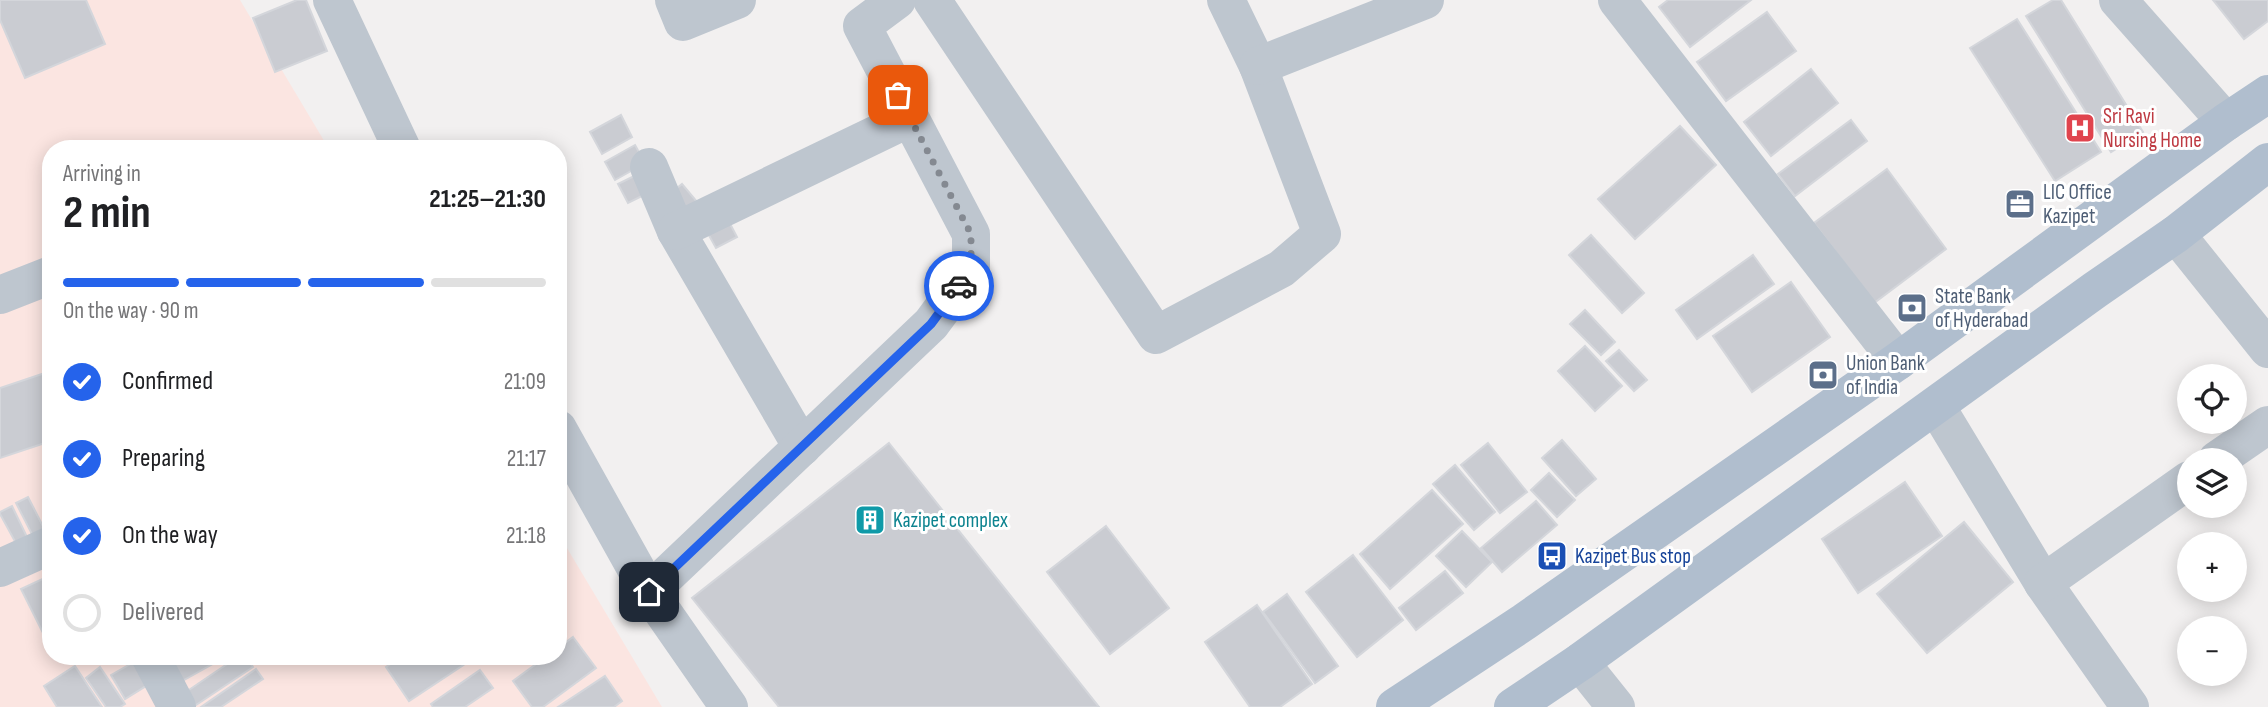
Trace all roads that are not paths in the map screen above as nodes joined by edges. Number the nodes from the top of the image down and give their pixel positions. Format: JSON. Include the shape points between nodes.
{"nodes":[{"id":1,"x":331,"y":0,"type":"edge"},
{"id":2,"x":674,"y":0,"type":"edge"},
{"id":3,"x":737,"y":0,"type":"edge"},
{"id":4,"x":897,"y":0,"type":"edge"},
{"id":5,"x":932,"y":0,"type":"edge"},
{"id":6,"x":1226,"y":0,"type":"edge"},
{"id":7,"x":1425,"y":0,"type":"edge"},
{"id":8,"x":1617,"y":0,"type":"edge"},
{"id":9,"x":2118,"y":0,"type":"edge"},
{"id":10,"x":1258,"y":66,"type":"junction"},
{"id":11,"x":2268,"y":94,"type":"edge"},
{"id":12,"x":910,"y":118,"type":"junction"},
{"id":13,"x":2226,"y":122,"type":"junction"},
{"id":14,"x":389,"y":140,"type":"edge"},
{"id":15,"x":2268,"y":162,"type":"edge"},
{"id":16,"x":649,"y":167,"type":"dead end"},
{"id":17,"x":676,"y":231,"type":"junction"},
{"id":18,"x":2176,"y":234,"type":"junction"},
{"id":19,"x":42,"y":279,"type":"edge"},
{"id":20,"x":0,"y":295,"type":"edge"},
{"id":21,"x":2268,"y":349,"type":"edge"},
{"id":22,"x":1898,"y":361,"type":"junction"},
{"id":23,"x":1936,"y":406,"type":"junction"},
{"id":24,"x":2268,"y":425,"type":"edge"},
{"id":25,"x":802,"y":447,"type":"junction"},
{"id":26,"x":2234,"y":448,"type":"edge"},
{"id":27,"x":571,"y":478,"type":"edge"},
{"id":28,"x":2177,"y":488,"type":"edge"},
{"id":29,"x":42,"y":549,"type":"edge"},
{"id":30,"x":0,"y":568,"type":"edge"},
{"id":31,"x":2043,"y":583,"type":"junction"},
{"id":32,"x":649,"y":592,"type":"junction"},
{"id":33,"x":1580,"y":662,"type":"junction"},
{"id":34,"x":155,"y":665,"type":"edge"},
{"id":35,"x":177,"y":707,"type":"edge"},
{"id":36,"x":729,"y":707,"type":"edge"},
{"id":37,"x":1395,"y":707,"type":"edge"},
{"id":38,"x":1513,"y":707,"type":"edge"},
{"id":39,"x":1616,"y":707,"type":"edge"},
{"id":40,"x":2130,"y":707,"type":"edge"}],
"edges":[{"from":1,"to":14,"type":"street"},
{"from":2,"to":3,"type":"street","via":[[683,23]]},
{"from":4,"to":12,"type":"street","via":[[862,26]]},
{"from":5,"to":10,"type":"street","via":[[1156,335],[1282,269],[1322,234]]},
{"from":6,"to":10,"type":"street"},
{"from":7,"to":10,"type":"street"},
{"from":8,"to":22,"type":"street"},
{"from":9,"to":13,"type":"street"},
{"from":11,"to":13,"type":"main road"},
{"from":12,"to":17,"type":"street"},
{"from":12,"to":25,"type":"street","via":[[971,234],[971,270],[931,324]]},
{"from":13,"to":22,"type":"main road"},
{"from":15,"to":18,"type":"main road"},
{"from":16,"to":17,"type":"street"},
{"from":17,"to":25,"type":"street"},
{"from":18,"to":21,"type":"street"},
{"from":18,"to":23,"type":"main road"},
{"from":19,"to":20,"type":"street"},
{"from":22,"to":37,"type":"main road"},
{"from":23,"to":31,"type":"street"},
{"from":23,"to":33,"type":"main road"},
{"from":24,"to":26,"type":"street"},
{"from":25,"to":32,"type":"street"},
{"from":27,"to":32,"type":"street"},
{"from":28,"to":31,"type":"street"},
{"from":29,"to":30,"type":"street"},
{"from":31,"to":40,"type":"street"},
{"from":32,"to":36,"type":"street"},
{"from":33,"to":38,"type":"main road"},
{"from":33,"to":39,"type":"street"},
{"from":34,"to":35,"type":"street"}]}
